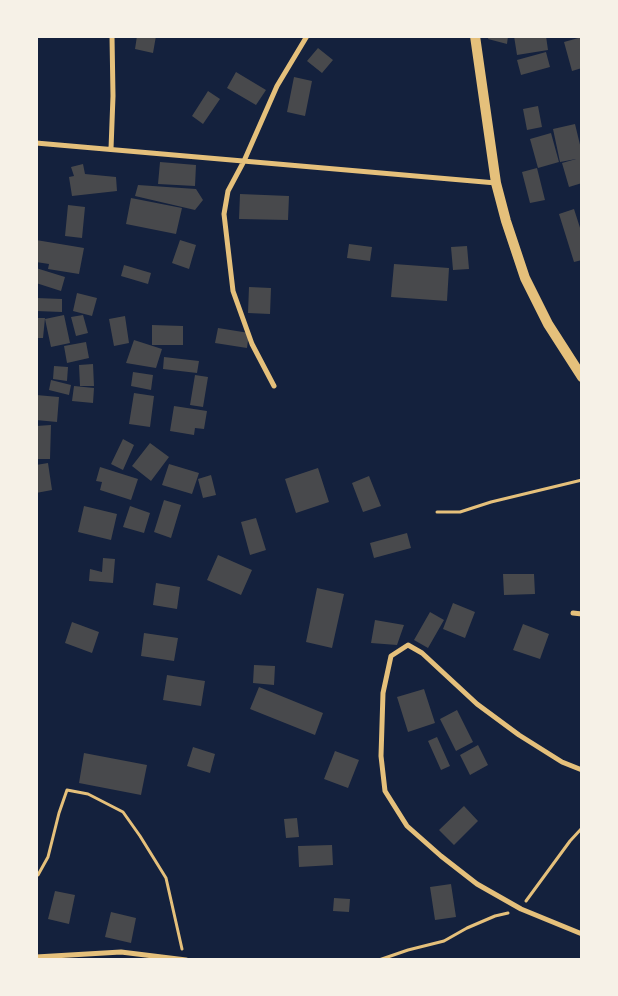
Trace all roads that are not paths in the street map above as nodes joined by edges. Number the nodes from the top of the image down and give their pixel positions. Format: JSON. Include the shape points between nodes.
{"nodes":[{"id":1,"x":112,"y":36,"type":"edge"},
{"id":2,"x":307,"y":36,"type":"edge"},
{"id":3,"x":475,"y":36,"type":"edge"},
{"id":4,"x":36,"y":143,"type":"edge"},
{"id":5,"x":111,"y":149,"type":"junction"},
{"id":6,"x":244,"y":161,"type":"junction"},
{"id":7,"x":496,"y":183,"type":"junction"},
{"id":8,"x":582,"y":377,"type":"edge"},
{"id":9,"x":274,"y":386,"type":"dead end"},
{"id":10,"x":573,"y":614,"type":"dead end"},
{"id":11,"x":582,"y":614,"type":"edge"},
{"id":12,"x":582,"y":770,"type":"edge"},
{"id":13,"x":582,"y":934,"type":"edge"},
{"id":14,"x":36,"y":957,"type":"edge"},
{"id":15,"x":185,"y":959,"type":"edge"}],
"edges":[{"from":1,"to":5,"type":"street"},
{"from":2,"to":6,"type":"street","via":[[277,86]]},
{"from":3,"to":7,"type":"main road"},
{"from":4,"to":5,"type":"street"},
{"from":5,"to":6,"type":"street"},
{"from":6,"to":7,"type":"street"},
{"from":6,"to":9,"type":"street","via":[[228,191],[224,214],[233,291],[252,344]]},
{"from":7,"to":8,"type":"main road","via":[[525,278],[548,324]]},
{"from":10,"to":11,"type":"street"},
{"from":12,"to":13,"type":"street","via":[[562,762],[518,735],[408,645],[391,656],[384,693],[381,756],[385,791],[407,826],[477,884],[521,909]]},
{"from":14,"to":15,"type":"street","via":[[121,952]]}]}
